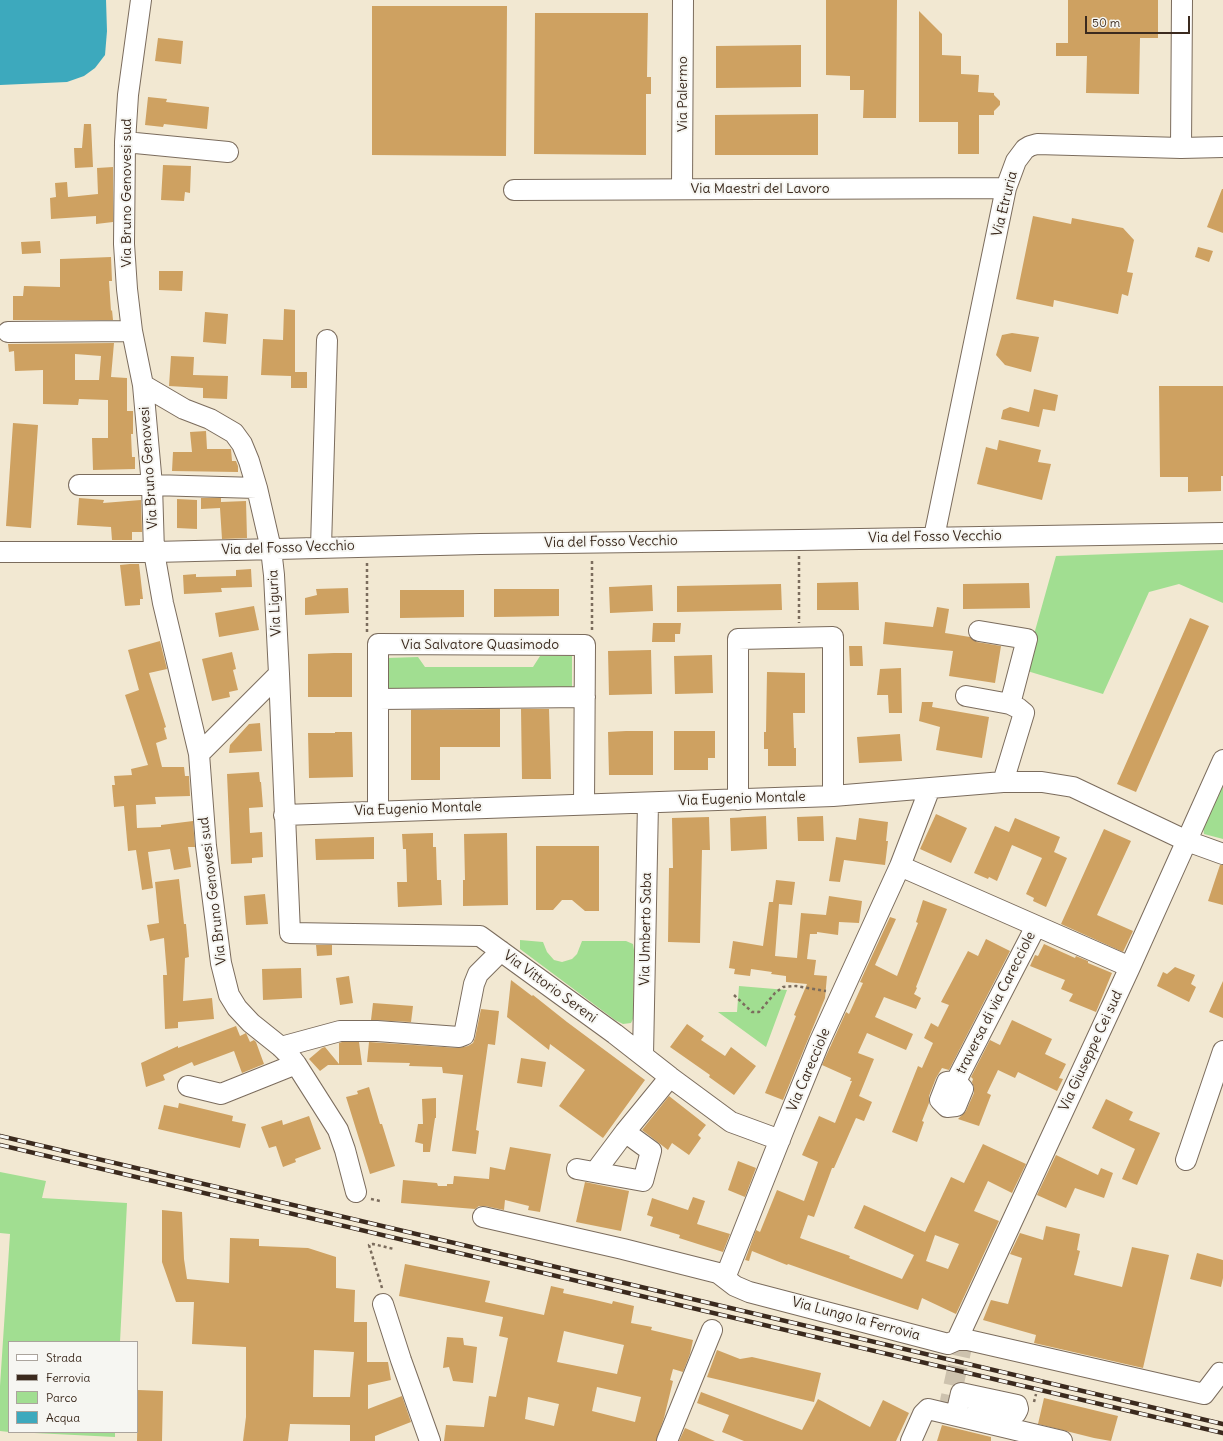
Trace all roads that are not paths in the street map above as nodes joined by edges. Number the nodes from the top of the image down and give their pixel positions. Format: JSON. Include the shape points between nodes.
{"nodes":[{"id":1,"x":141,"y":0,"type":"edge"},
{"id":2,"x":683,"y":0,"type":"edge"},
{"id":3,"x":1182,"y":0,"type":"edge"},
{"id":4,"x":124,"y":142,"type":"junction"},
{"id":5,"x":1223,"y":147,"type":"edge"},
{"id":6,"x":1181,"y":148,"type":"junction"},
{"id":7,"x":228,"y":152,"type":"dead end"},
{"id":8,"x":1006,"y":188,"type":"junction"},
{"id":9,"x":682,"y":189,"type":"junction"},
{"id":10,"x":514,"y":190,"type":"dead end"},
{"id":11,"x":132,"y":331,"type":"junction"},
{"id":12,"x":8,"y":332,"type":"dead end"},
{"id":13,"x":327,"y":340,"type":"dead end"},
{"id":14,"x":143,"y":385,"type":"junction"},
{"id":15,"x":152,"y":485,"type":"junction"},
{"id":16,"x":79,"y":486,"type":"dead end"},
{"id":17,"x":257,"y":488,"type":"junction"},
{"id":18,"x":1223,"y":533,"type":"edge"},
{"id":19,"x":934,"y":537,"type":"junction"},
{"id":20,"x":321,"y":547,"type":"junction"},
{"id":21,"x":271,"y":549,"type":"junction"},
{"id":22,"x":0,"y":552,"type":"edge"},
{"id":23,"x":154,"y":552,"type":"junction"},
{"id":24,"x":979,"y":631,"type":"dead end"},
{"id":25,"x":279,"y":674,"type":"junction"},
{"id":26,"x":966,"y":696,"type":"dead end"},
{"id":27,"x":585,"y":697,"type":"junction"},
{"id":28,"x":378,"y":699,"type":"junction"},
{"id":29,"x":1010,"y":704,"type":"junction"},
{"id":30,"x":199,"y":754,"type":"junction"},
{"id":31,"x":1223,"y":760,"type":"edge"},
{"id":32,"x":1003,"y":782,"type":"junction"},
{"id":33,"x":930,"y":788,"type":"junction"},
{"id":34,"x":833,"y":796,"type":"junction"},
{"id":35,"x":738,"y":800,"type":"junction"},
{"id":36,"x":648,"y":803,"type":"junction"},
{"id":37,"x":584,"y":804,"type":"junction"},
{"id":38,"x":378,"y":811,"type":"junction"},
{"id":39,"x":284,"y":815,"type":"junction"},
{"id":40,"x":1187,"y":842,"type":"junction"},
{"id":41,"x":1223,"y":854,"type":"edge"},
{"id":42,"x":900,"y":866,"type":"junction"},
{"id":43,"x":1036,"y":926,"type":"junction"},
{"id":44,"x":501,"y":951,"type":"junction"},
{"id":45,"x":1130,"y":967,"type":"junction"},
{"id":46,"x":281,"y":1047,"type":"junction"},
{"id":47,"x":1223,"y":1051,"type":"edge"},
{"id":48,"x":643,"y":1055,"type":"junction"},
{"id":49,"x":296,"y":1064,"type":"junction"},
{"id":50,"x":670,"y":1077,"type":"junction"},
{"id":51,"x":956,"y":1081,"type":"dead end"},
{"id":52,"x":188,"y":1086,"type":"dead end"},
{"id":53,"x":625,"y":1132,"type":"junction"},
{"id":54,"x":780,"y":1140,"type":"junction"},
{"id":55,"x":1186,"y":1160,"type":"dead end"},
{"id":56,"x":356,"y":1192,"type":"dead end"},
{"id":57,"x":483,"y":1217,"type":"dead end"},
{"id":58,"x":725,"y":1278,"type":"junction"},
{"id":59,"x":384,"y":1304,"type":"road end"},
{"id":60,"x":712,"y":1330,"type":"dead end"},
{"id":61,"x":961,"y":1335,"type":"junction"},
{"id":62,"x":1223,"y":1374,"type":"edge"},
{"id":63,"x":430,"y":1441,"type":"edge"},
{"id":64,"x":667,"y":1441,"type":"edge"},
{"id":65,"x":911,"y":1441,"type":"edge"},
{"id":66,"x":1062,"y":1441,"type":"edge"}],
"edges":[{"from":1,"to":4,"type":"street","name":"Via Bruno Genovesi sud"},
{"from":2,"to":9,"type":"street","name":"Via Palermo"},
{"from":3,"to":6,"type":"street"},
{"from":4,"to":7,"type":"street"},
{"from":4,"to":11,"type":"street","name":"Via Bruno Genovesi sud","via":[[124,244]]},
{"from":5,"to":6,"type":"street","name":"Via Etruria"},
{"from":6,"to":8,"type":"street","name":"Via Etruria","via":[[1045,144],[1030,146],[1016,161]]},
{"from":8,"to":9,"type":"street","name":"Via Maestri del Lavoro"},
{"from":8,"to":19,"type":"street","name":"Via Etruria"},
{"from":9,"to":10,"type":"street","name":"Via Maestri del Lavoro"},
{"from":11,"to":12,"type":"street"},
{"from":11,"to":14,"type":"street","name":"Via Bruno Genovesi sud"},
{"from":13,"to":20,"type":"street"},
{"from":14,"to":15,"type":"street","name":"Via Bruno Genovesi"},
{"from":14,"to":17,"type":"street","name":"Via Liguria","via":[[184,409],[210,419],[234,433],[242,444]]},
{"from":15,"to":16,"type":"street"},
{"from":15,"to":17,"type":"street"},
{"from":15,"to":23,"type":"street","name":"Via Bruno Genovesi"},
{"from":17,"to":21,"type":"street","name":"Via Liguria"},
{"from":18,"to":19,"type":"street","name":"Via del Fosso Vecchio"},
{"from":19,"to":20,"type":"street","name":"Via del Fosso Vecchio"},
{"from":20,"to":21,"type":"street","name":"Via del Fosso Vecchio"},
{"from":21,"to":23,"type":"street","name":"Via del Fosso Vecchio"},
{"from":21,"to":25,"type":"street","name":"Via Liguria"},
{"from":22,"to":23,"type":"street","name":"Via del Fosso Vecchio"},
{"from":23,"to":30,"type":"street","name":"Via Bruno Genovesi sud","via":[[163,603]]},
{"from":24,"to":29,"type":"street","via":[[1027,639]]},
{"from":25,"to":30,"type":"street"},
{"from":25,"to":39,"type":"street"},
{"from":26,"to":29,"type":"street"},
{"from":27,"to":28,"type":"street"},
{"from":27,"to":28,"type":"street","name":"Via Salvatore Quasimodo","via":[[585,645],[378,644]]},
{"from":27,"to":37,"type":"street"},
{"from":28,"to":38,"type":"street"},
{"from":29,"to":32,"type":"street","via":[[1024,713]]},
{"from":30,"to":46,"type":"street","name":"Via Bruno Genovesi sud","via":[[218,945],[226,984],[237,1008]]},
{"from":31,"to":40,"type":"street","name":"Via Giuseppe Cei sud"},
{"from":32,"to":33,"type":"street","name":"Via Eugenio Montale"},
{"from":32,"to":40,"type":"street","name":"Via Eugenio Montale","via":[[1042,782],[1073,787]]},
{"from":33,"to":34,"type":"street","name":"Via Eugenio Montale"},
{"from":33,"to":42,"type":"street","name":"Via Carecciole"},
{"from":34,"to":35,"type":"street","name":"Via Eugenio Montale"},
{"from":34,"to":35,"type":"street","via":[[833,637],[738,639]]},
{"from":35,"to":36,"type":"street","name":"Via Eugenio Montale"},
{"from":36,"to":37,"type":"street","name":"Via Eugenio Montale"},
{"from":36,"to":48,"type":"street","name":"Via Umberto Saba"},
{"from":37,"to":38,"type":"street","name":"Via Eugenio Montale"},
{"from":38,"to":39,"type":"street","name":"Via Eugenio Montale"},
{"from":39,"to":44,"type":"street","name":"Via Vittorio Sereni","via":[[290,933],[480,936]]},
{"from":40,"to":41,"type":"street","name":"Via Eugenio Montale"},
{"from":40,"to":45,"type":"street","name":"Via Giuseppe Cei sud"},
{"from":42,"to":43,"type":"street"},
{"from":42,"to":54,"type":"street","name":"Via Carecciole","via":[[819,1043]]},
{"from":43,"to":45,"type":"street"},
{"from":43,"to":51,"type":"street","name":"traversa di via Carecciole"},
{"from":44,"to":46,"type":"street","via":[[478,974],[464,1035],[459,1037],[340,1031]]},
{"from":44,"to":48,"type":"street","name":"Via Vittorio Sereni"},
{"from":45,"to":61,"type":"street","name":"Via Giuseppe Cei sud","via":[[989,1269]]},
{"from":46,"to":49,"type":"street","name":"Via Bruno Genovesi sud"},
{"from":47,"to":55,"type":"street"},
{"from":48,"to":50,"type":"street","name":"Via Vittorio Sereni"},
{"from":49,"to":52,"type":"street","via":[[221,1094]]},
{"from":49,"to":56,"type":"street","name":"Via Bruno Genovesi sud","via":[[338,1130]]},
{"from":50,"to":53,"type":"street"},
{"from":50,"to":54,"type":"street","name":"Via Vittorio Sereni","via":[[731,1122]]},
{"from":53,"to":53,"type":"street","via":[[651,1151],[643,1181],[586,1170]]},
{"from":54,"to":58,"type":"street","name":"Via Carecciole"},
{"from":57,"to":58,"type":"street","name":"Via Lungo la Ferrovia","via":[[623,1249],[718,1273]]},
{"from":58,"to":61,"type":"street","name":"Via Lungo la Ferrovia","via":[[749,1292],[948,1344]]},
{"from":59,"to":63,"type":"street"},
{"from":60,"to":64,"type":"street"},
{"from":61,"to":62,"type":"street","name":"Via Lungo la Ferrovia","via":[[968,1340],[1204,1394],[1220,1373]]},
{"from":65,"to":66,"type":"street","via":[[923,1414],[928,1409],[963,1411]]}]}
